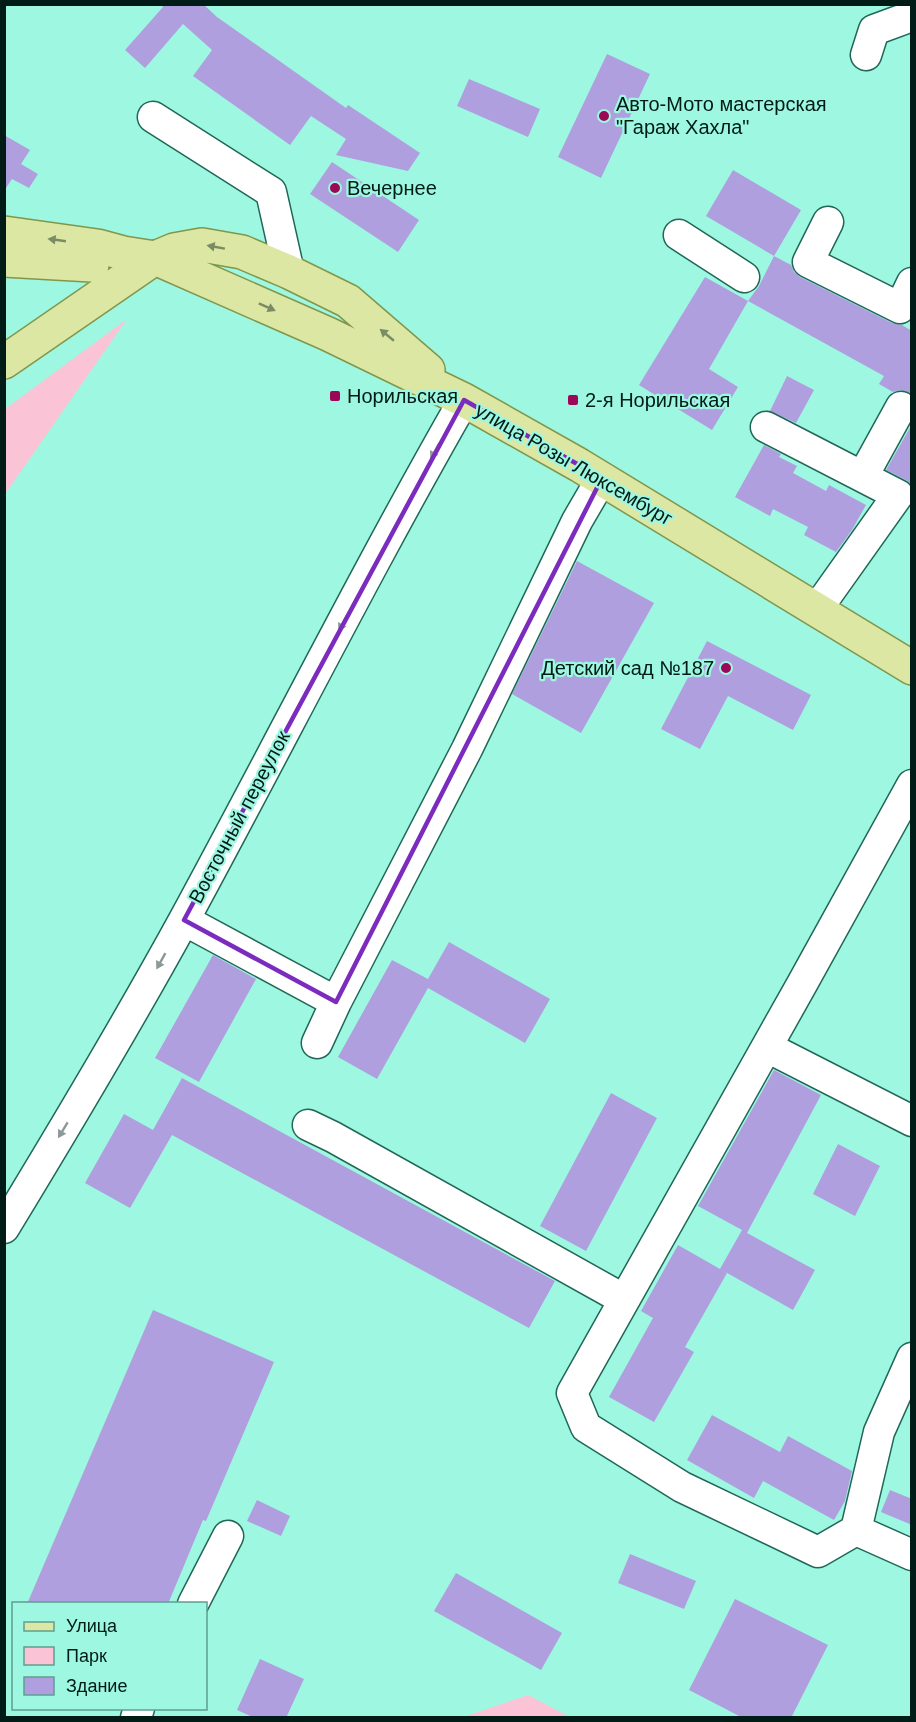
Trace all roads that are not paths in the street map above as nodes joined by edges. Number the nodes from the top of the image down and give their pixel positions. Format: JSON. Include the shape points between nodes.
{"nodes":[{"id":1,"x":912,"y":16,"type":"edge"},
{"id":2,"x":866,"y":55,"type":"dead end"},
{"id":3,"x":153,"y":117,"type":"dead end"},
{"id":4,"x":828,"y":222,"type":"dead end"},
{"id":5,"x":4,"y":233,"type":"edge"},
{"id":6,"x":679,"y":236,"type":"dead end"},
{"id":7,"x":156,"y":258,"type":"junction"},
{"id":8,"x":4,"y":260,"type":"edge"},
{"id":9,"x":289,"y":272,"type":"junction"},
{"id":10,"x":744,"y":276,"type":"dead end"},
{"id":11,"x":912,"y":283,"type":"edge"},
{"id":12,"x":4,"y":362,"type":"edge"},
{"id":13,"x":464,"y":400,"type":"junction"},
{"id":14,"x":901,"y":407,"type":"dead end"},
{"id":15,"x":766,"y":427,"type":"dead end"},
{"id":16,"x":863,"y":476,"type":"junction"},
{"id":17,"x":602,"y":478,"type":"junction"},
{"id":18,"x":817,"y":609,"type":"junction"},
{"id":19,"x":912,"y":668,"type":"edge"},
{"id":20,"x":912,"y":785,"type":"edge"},
{"id":21,"x":184,"y":920,"type":"junction"},
{"id":22,"x":336,"y":1002,"type":"junction"},
{"id":23,"x":316,"y":1043,"type":"dead end"},
{"id":24,"x":767,"y":1047,"type":"junction"},
{"id":25,"x":912,"y":1121,"type":"edge"},
{"id":26,"x":308,"y":1125,"type":"dead end"},
{"id":27,"x":4,"y":1228,"type":"edge"},
{"id":28,"x":623,"y":1299,"type":"junction"},
{"id":29,"x":912,"y":1358,"type":"edge"},
{"id":30,"x":856,"y":1530,"type":"junction"},
{"id":31,"x":228,"y":1536,"type":"dead end"},
{"id":32,"x":912,"y":1555,"type":"edge"},
{"id":33,"x":194,"y":1602,"type":"edge"}],
"edges":[{"from":1,"to":2,"type":"street","via":[[874,30]]},
{"from":3,"to":9,"type":"street","via":[[271,192]]},
{"from":4,"to":11,"type":"street","via":[[808,262],[900,308]]},
{"from":7,"to":5,"type":"main road","name":"улица Розы Люксембург","one_way":true},
{"from":6,"to":10,"type":"street"},
{"from":7,"to":8,"type":"main road","via":[[124,267]]},
{"from":9,"to":7,"type":"main road","one_way":true,"via":[[242,252],[202,244]]},
{"from":7,"to":12,"type":"main road"},
{"from":7,"to":13,"type":"main road","name":"улица Розы Люксембург","one_way":true},
{"from":13,"to":9,"type":"main road","one_way":true,"via":[[348,301]]},
{"from":13,"to":17,"type":"main road","name":"улица Розы Люксембург"},
{"from":13,"to":21,"type":"street","name":"Восточный переулок","one_way":true},
{"from":14,"to":16,"type":"street"},
{"from":15,"to":16,"type":"street"},
{"from":16,"to":18,"type":"street","via":[[897,495]]},
{"from":17,"to":18,"type":"main road","name":"улица Розы Люксембург"},
{"from":17,"to":22,"type":"street"},
{"from":18,"to":19,"type":"main road","name":"улица Розы Люксембург"},
{"from":20,"to":24,"type":"street"},
{"from":21,"to":22,"type":"street"},
{"from":21,"to":27,"type":"street","name":"Восточный переулок","one_way":true},
{"from":22,"to":23,"type":"street"},
{"from":24,"to":25,"type":"street"},
{"from":24,"to":28,"type":"street"},
{"from":26,"to":28,"type":"street"},
{"from":28,"to":30,"type":"street","via":[[572,1393],[586,1427],[682,1487],[818,1552]]},
{"from":29,"to":30,"type":"street","via":[[879,1432]]},
{"from":30,"to":32,"type":"street"},
{"from":31,"to":33,"type":"street"}]}
